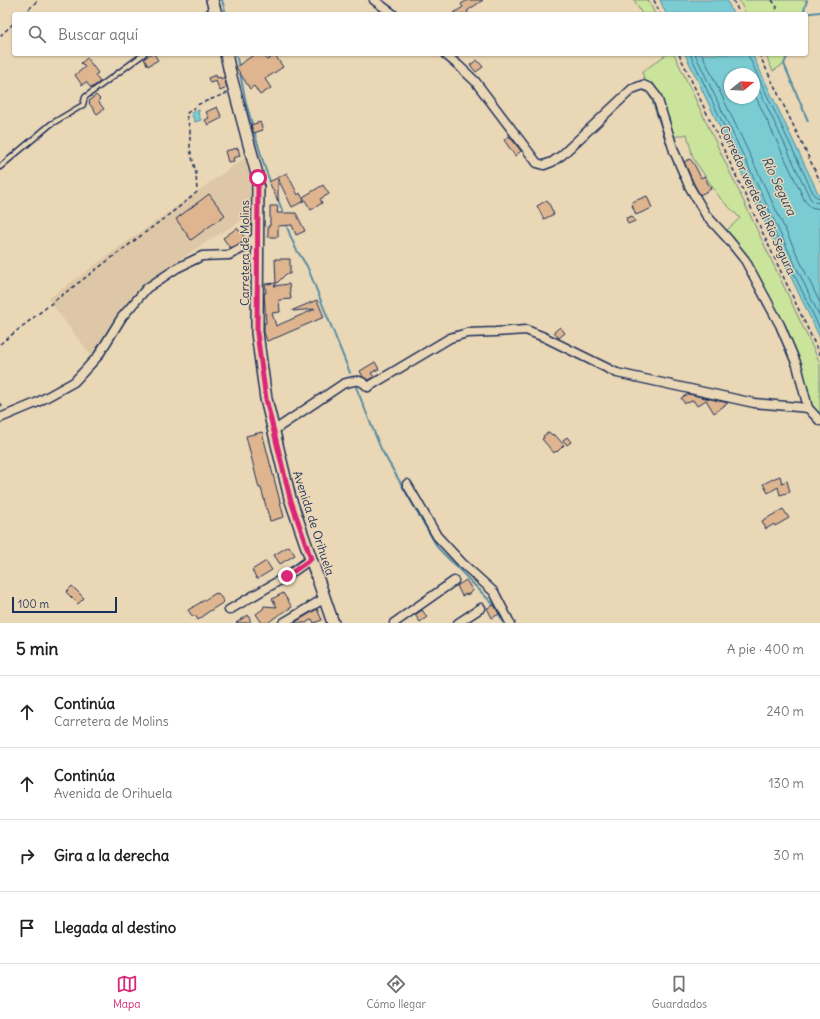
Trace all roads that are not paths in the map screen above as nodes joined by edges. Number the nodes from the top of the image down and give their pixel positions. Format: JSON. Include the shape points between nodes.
{"nodes":[{"id":1,"x":374,"y":0,"type":"edge"},
{"id":2,"x":390,"y":12,"type":"edge"},
{"id":3,"x":141,"y":56,"type":"edge"},
{"id":4,"x":226,"y":56,"type":"edge"},
{"id":5,"x":448,"y":56,"type":"edge"},
{"id":6,"x":0,"y":167,"type":"edge"},
{"id":7,"x":257,"y":236,"type":"junction"},
{"id":8,"x":808,"y":408,"type":"junction"},
{"id":9,"x":0,"y":418,"type":"edge"},
{"id":10,"x":820,"y":421,"type":"edge"},
{"id":11,"x":273,"y":431,"type":"junction"},
{"id":12,"x":407,"y":484,"type":"dead end"},
{"id":13,"x":311,"y":559,"type":"junction"},
{"id":14,"x":454,"y":582,"type":"dead end"},
{"id":15,"x":325,"y":598,"type":"junction"},
{"id":16,"x":481,"y":608,"type":"dead end"},
{"id":17,"x":229,"y":610,"type":"dead end"},
{"id":18,"x":283,"y":623,"type":"edge"},
{"id":19,"x":333,"y":623,"type":"edge"},
{"id":20,"x":394,"y":623,"type":"edge"},
{"id":21,"x":458,"y":623,"type":"edge"},
{"id":22,"x":510,"y":623,"type":"edge"}],
"edges":[{"from":1,"to":2,"type":"street"},
{"from":3,"to":6,"type":"lane","via":[[85,97],[83,105],[52,124]]},
{"from":4,"to":7,"type":"street","name":"Carretera de Molins","via":[[258,178]]},
{"from":5,"to":8,"type":"street","via":[[475,82],[537,163],[544,165],[562,155],[632,89],[643,85],[650,88],[657,97],[674,151],[689,186],[706,215],[745,260],[780,325],[797,365]]},
{"from":7,"to":9,"type":"street","via":[[229,255],[202,256],[177,268],[147,288],[122,317],[98,356],[74,382],[36,403]]},
{"from":7,"to":11,"type":"street","name":"Carretera de Molins","via":[[257,333]]},
{"from":8,"to":10,"type":"street"},
{"from":8,"to":11,"type":"street","via":[[754,403],[617,373],[526,330],[467,333],[450,338],[368,387],[356,380],[343,384]]},
{"from":11,"to":13,"type":"street","name":"Avenida de Orihuela","via":[[290,498]]},
{"from":12,"to":22,"type":"street","via":[[437,536],[494,592]]},
{"from":13,"to":15,"type":"street","name":"Avenida de Orihuela"},
{"from":13,"to":17,"type":"street"},
{"from":14,"to":20,"type":"street"},
{"from":15,"to":18,"type":"street"},
{"from":15,"to":19,"type":"street","name":"Avenida de Orihuela"},
{"from":16,"to":21,"type":"street"}]}
